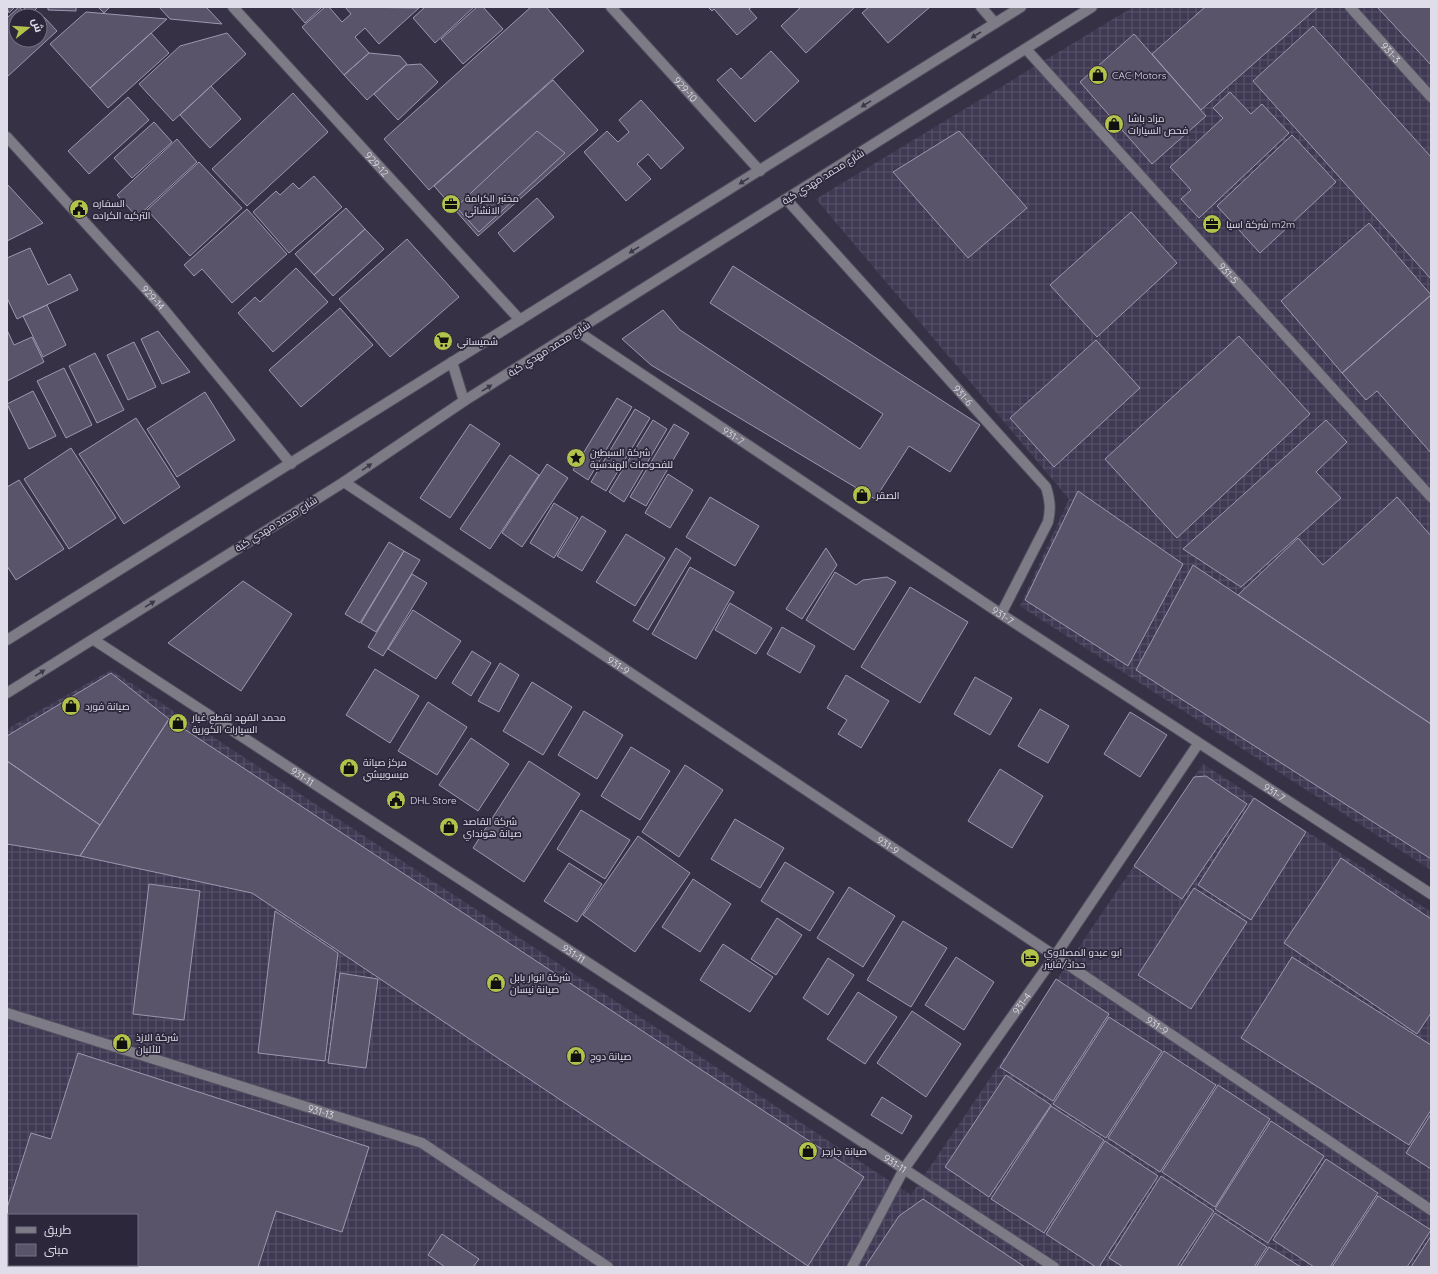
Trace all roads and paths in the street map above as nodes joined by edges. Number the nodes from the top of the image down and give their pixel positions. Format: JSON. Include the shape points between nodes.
{"nodes":[{"id":1,"x":233,"y":7,"type":"edge"},
{"id":2,"x":611,"y":7,"type":"edge"},
{"id":3,"x":981,"y":7,"type":"edge"},
{"id":4,"x":1021,"y":7,"type":"edge"},
{"id":5,"x":1092,"y":7,"type":"edge"},
{"id":6,"x":1350,"y":7,"type":"edge"},
{"id":7,"x":995,"y":23,"type":"junction"},
{"id":8,"x":1026,"y":49,"type":"junction"},
{"id":9,"x":1431,"y":97,"type":"edge"},
{"id":10,"x":7,"y":137,"type":"edge"},
{"id":11,"x":760,"y":171,"type":"junction"},
{"id":12,"x":787,"y":200,"type":"junction"},
{"id":13,"x":520,"y":320,"type":"junction"},
{"id":14,"x":577,"y":331,"type":"junction"},
{"id":15,"x":452,"y":362,"type":"junction"},
{"id":16,"x":464,"y":401,"type":"junction"},
{"id":17,"x":291,"y":464,"type":"junction"},
{"id":18,"x":344,"y":482,"type":"junction"},
{"id":19,"x":1431,"y":497,"type":"edge"},
{"id":20,"x":1001,"y":614,"type":"junction"},
{"id":21,"x":7,"y":640,"type":"edge"},
{"id":22,"x":94,"y":640,"type":"junction"},
{"id":23,"x":7,"y":693,"type":"edge"},
{"id":24,"x":1198,"y":744,"type":"junction"},
{"id":25,"x":1431,"y":894,"type":"edge"},
{"id":26,"x":1055,"y":956,"type":"junction"},
{"id":27,"x":7,"y":1013,"type":"edge"},
{"id":28,"x":904,"y":1169,"type":"junction"},
{"id":29,"x":1431,"y":1210,"type":"edge"},
{"id":30,"x":608,"y":1267,"type":"edge"},
{"id":31,"x":852,"y":1267,"type":"edge"},
{"id":32,"x":1054,"y":1267,"type":"edge"}],
"edges":[{"from":1,"to":13,"type":"street","name":"929-12"},
{"from":2,"to":11,"type":"street","name":"929-10"},
{"from":3,"to":7,"type":"street"},
{"from":4,"to":7,"type":"street"},
{"from":5,"to":8,"type":"street","name":"شارع محمد مهدي كبة"},
{"from":6,"to":9,"type":"street","name":"931-3"},
{"from":7,"to":11,"type":"street","one_way":true},
{"from":8,"to":12,"type":"street","name":"شارع محمد مهدي كبة"},
{"from":8,"to":19,"type":"street","name":"931-5"},
{"from":10,"to":17,"type":"street","name":"929-14","via":[[162,307]]},
{"from":11,"to":13,"type":"street","one_way":true},
{"from":12,"to":14,"type":"street","name":"شارع محمد مهدي كبة"},
{"from":12,"to":20,"type":"street","name":"931-6","via":[[1046,487],[1051,510],[1048,522]]},
{"from":13,"to":15,"type":"street"},
{"from":16,"to":14,"type":"street","name":"شارع محمد مهدي كبة","one_way":true},
{"from":14,"to":20,"type":"street","name":"931-7"},
{"from":15,"to":16,"type":"street"},
{"from":15,"to":17,"type":"street"},
{"from":18,"to":16,"type":"street","name":"شارع محمد مهدي كبة","one_way":true},
{"from":17,"to":21,"type":"street"},
{"from":22,"to":18,"type":"street","name":"شارع محمد مهدي كبة","one_way":true},
{"from":18,"to":26,"type":"street","name":"931-9"},
{"from":20,"to":24,"type":"street","name":"931-7"},
{"from":23,"to":22,"type":"street","name":"شارع محمد مهدي كبة","one_way":true},
{"from":22,"to":28,"type":"street","name":"931-11"},
{"from":24,"to":25,"type":"street","name":"931-7"},
{"from":24,"to":26,"type":"street","name":"931-4"},
{"from":26,"to":28,"type":"street","name":"931-4"},
{"from":26,"to":29,"type":"street","name":"931-9"},
{"from":27,"to":30,"type":"street","name":"931-13","via":[[422,1143]]},
{"from":28,"to":31,"type":"street","name":"931-4"},
{"from":28,"to":32,"type":"street","name":"931-11"}]}
